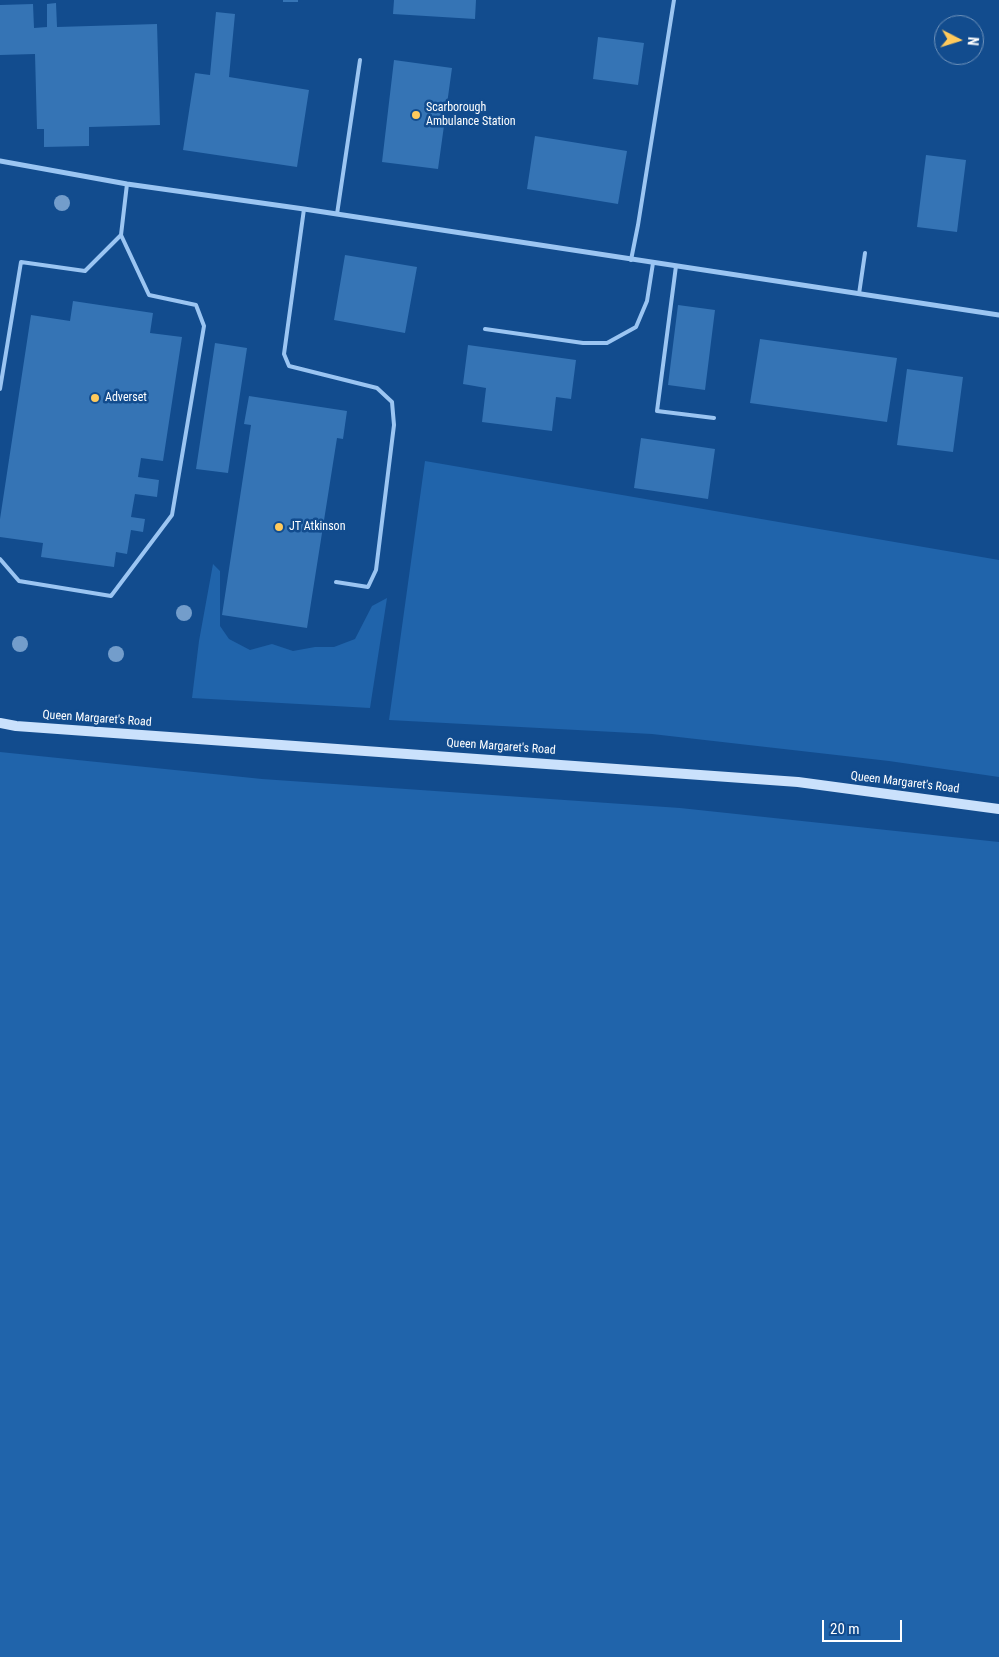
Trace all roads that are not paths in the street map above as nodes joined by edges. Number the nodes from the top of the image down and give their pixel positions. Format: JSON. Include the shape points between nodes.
{"nodes":[{"id":1,"x":674,"y":0,"type":"edge"},
{"id":2,"x":360,"y":60,"type":"dead end"},
{"id":3,"x":0,"y":161,"type":"edge"},
{"id":4,"x":127,"y":184,"type":"junction"},
{"id":5,"x":304,"y":209,"type":"junction"},
{"id":6,"x":337,"y":214,"type":"junction"},
{"id":7,"x":121,"y":235,"type":"junction"},
{"id":8,"x":865,"y":253,"type":"dead end"},
{"id":9,"x":631,"y":260,"type":"junction"},
{"id":10,"x":653,"y":263,"type":"junction"},
{"id":11,"x":676,"y":266,"type":"junction"},
{"id":12,"x":859,"y":294,"type":"junction"},
{"id":13,"x":999,"y":316,"type":"edge"},
{"id":14,"x":485,"y":329,"type":"dead end"},
{"id":15,"x":0,"y":389,"type":"edge"},
{"id":16,"x":714,"y":418,"type":"dead end"},
{"id":17,"x":0,"y":560,"type":"edge"},
{"id":18,"x":336,"y":582,"type":"dead end"},
{"id":19,"x":0,"y":723,"type":"edge"},
{"id":20,"x":999,"y":809,"type":"edge"}],
"edges":[{"from":1,"to":9,"type":"lane"},
{"from":2,"to":6,"type":"lane"},
{"from":3,"to":4,"type":"street"},
{"from":4,"to":5,"type":"street"},
{"from":4,"to":7,"type":"lane"},
{"from":5,"to":6,"type":"street"},
{"from":5,"to":18,"type":"lane","via":[[284,354],[289,366],[377,388],[392,402],[394,425],[376,570],[368,587]]},
{"from":6,"to":9,"type":"street"},
{"from":7,"to":15,"type":"lane","via":[[85,271],[22,262]]},
{"from":7,"to":17,"type":"lane","via":[[149,295],[196,305],[204,326],[172,515],[111,596],[19,581]]},
{"from":8,"to":12,"type":"lane"},
{"from":9,"to":10,"type":"street"},
{"from":10,"to":11,"type":"street"},
{"from":10,"to":14,"type":"lane","via":[[647,301],[636,327],[607,344],[583,344]]},
{"from":11,"to":12,"type":"street"},
{"from":11,"to":16,"type":"lane","via":[[657,411]]},
{"from":12,"to":13,"type":"street"},
{"from":19,"to":20,"type":"main road","name":"Queen Margaret's Road","via":[[798,782]]}]}
